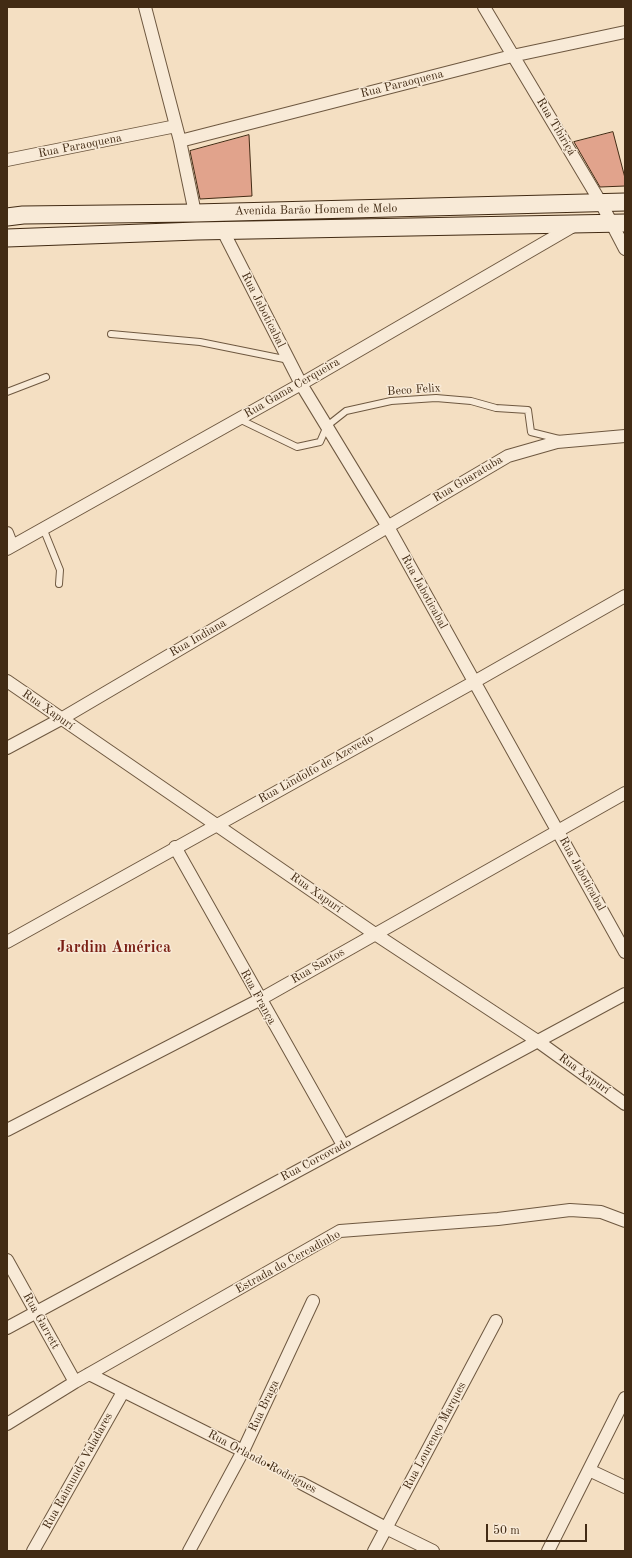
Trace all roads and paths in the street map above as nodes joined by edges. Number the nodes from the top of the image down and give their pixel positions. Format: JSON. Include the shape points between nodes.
{"nodes":[{"id":1,"x":145,"y":7,"type":"edge"},
{"id":2,"x":484,"y":7,"type":"edge"},
{"id":3,"x":625,"y":32,"type":"edge"},
{"id":4,"x":512,"y":56,"type":"junction"},
{"id":5,"x":176,"y":126,"type":"junction"},
{"id":6,"x":180,"y":141,"type":"junction"},
{"id":7,"x":7,"y":160,"type":"edge"},
{"id":8,"x":625,"y":202,"type":"edge"},
{"id":9,"x":601,"y":203,"type":"junction"},
{"id":10,"x":195,"y":213,"type":"junction"},
{"id":11,"x":7,"y":217,"type":"edge"},
{"id":12,"x":618,"y":223,"type":"edge"},
{"id":13,"x":575,"y":225,"type":"junction"},
{"id":14,"x":223,"y":231,"type":"junction"},
{"id":15,"x":7,"y":238,"type":"edge"},
{"id":16,"x":625,"y":249,"type":"edge"},
{"id":17,"x":111,"y":334,"type":"dead end"},
{"id":18,"x":289,"y":360,"type":"junction"},
{"id":19,"x":46,"y":377,"type":"dead end"},
{"id":20,"x":301,"y":384,"type":"junction"},
{"id":21,"x":7,"y":392,"type":"edge"},
{"id":22,"x":239,"y":418,"type":"junction"},
{"id":23,"x":327,"y":426,"type":"junction"},
{"id":24,"x":625,"y":436,"type":"edge"},
{"id":25,"x":568,"y":441,"type":"junction"},
{"id":26,"x":388,"y":527,"type":"junction"},
{"id":27,"x":43,"y":528,"type":"junction"},
{"id":28,"x":7,"y":533,"type":"edge"},
{"id":29,"x":9,"y":547,"type":"edge"},
{"id":30,"x":59,"y":584,"type":"dead end"},
{"id":31,"x":625,"y":596,"type":"edge"},
{"id":32,"x":7,"y":681,"type":"edge"},
{"id":33,"x":474,"y":682,"type":"junction"},
{"id":34,"x":61,"y":719,"type":"junction"},
{"id":35,"x":7,"y":748,"type":"edge"},
{"id":36,"x":625,"y":794,"type":"edge"},
{"id":37,"x":216,"y":824,"type":"junction"},
{"id":38,"x":558,"y":831,"type":"junction"},
{"id":39,"x":175,"y":848,"type":"junction"},
{"id":40,"x":375,"y":934,"type":"junction"},
{"id":41,"x":7,"y":942,"type":"edge"},
{"id":42,"x":625,"y":952,"type":"edge"},
{"id":43,"x":625,"y":994,"type":"edge"},
{"id":44,"x":259,"y":1000,"type":"junction"},
{"id":45,"x":536,"y":1040,"type":"junction"},
{"id":46,"x":625,"y":1104,"type":"edge"},
{"id":47,"x":7,"y":1130,"type":"edge"},
{"id":48,"x":343,"y":1145,"type":"junction"},
{"id":49,"x":625,"y":1221,"type":"edge"},
{"id":50,"x":7,"y":1260,"type":"edge"},
{"id":51,"x":313,"y":1301,"type":"dead end"},
{"id":52,"x":35,"y":1312,"type":"junction"},
{"id":53,"x":496,"y":1321,"type":"dead end"},
{"id":54,"x":7,"y":1328,"type":"edge"},
{"id":55,"x":89,"y":1374,"type":"junction"},
{"id":56,"x":75,"y":1382,"type":"junction"},
{"id":57,"x":123,"y":1392,"type":"junction"},
{"id":58,"x":625,"y":1398,"type":"edge"},
{"id":59,"x":7,"y":1424,"type":"edge"},
{"id":60,"x":243,"y":1450,"type":"junction"},
{"id":61,"x":589,"y":1470,"type":"junction"},
{"id":62,"x":301,"y":1483,"type":"joint"},
{"id":63,"x":625,"y":1487,"type":"edge"},
{"id":64,"x":386,"y":1528,"type":"junction"},
{"id":65,"x":33,"y":1551,"type":"edge"},
{"id":66,"x":189,"y":1551,"type":"edge"},
{"id":67,"x":374,"y":1551,"type":"edge"},
{"id":68,"x":433,"y":1551,"type":"edge"},
{"id":69,"x":548,"y":1551,"type":"edge"}],
"edges":[{"from":1,"to":5,"type":"street"},
{"from":2,"to":4,"type":"street","name":"Rua Tibiriçá"},
{"from":3,"to":4,"type":"street","name":"Rua Paraoquena"},
{"from":4,"to":6,"type":"street","name":"Rua Paraoquena"},
{"from":4,"to":9,"type":"street","name":"Rua Tibiriçá"},
{"from":5,"to":6,"type":"street"},
{"from":5,"to":7,"type":"street","name":"Rua Paraoquena"},
{"from":6,"to":10,"type":"street"},
{"from":8,"to":9,"type":"main road","name":"Avenida Barão Homem de Melo"},
{"from":9,"to":10,"type":"main road","name":"Avenida Barão Homem de Melo"},
{"from":9,"to":12,"type":"street","name":"Rua Tibiriçá"},
{"from":10,"to":11,"type":"main road","name":"Avenida Barão Homem de Melo"},
{"from":12,"to":13,"type":"main road","name":"Avenida Barão Homem de Melo"},
{"from":12,"to":16,"type":"street","name":"Rua Tibiriçá"},
{"from":13,"to":14,"type":"main road","name":"Avenida Barão Homem de Melo"},
{"from":13,"to":20,"type":"street","name":"Rua Gama Cerqueira"},
{"from":14,"to":15,"type":"main road","name":"Avenida Barão Homem de Melo"},
{"from":14,"to":18,"type":"street","name":"Rua Jaboticabal"},
{"from":17,"to":18,"type":"lane","via":[[200,342]]},
{"from":18,"to":20,"type":"street","name":"Rua Jaboticabal"},
{"from":19,"to":21,"type":"lane"},
{"from":20,"to":22,"type":"street","name":"Rua Gama Cerqueira"},
{"from":20,"to":23,"type":"street","name":"Rua Jaboticabal"},
{"from":22,"to":23,"type":"lane","name":"Beco Felix","via":[[297,447],[320,442]]},
{"from":22,"to":27,"type":"street","name":"Rua Gama Cerqueira"},
{"from":23,"to":25,"type":"lane","name":"Beco Felix","via":[[346,411],[391,401],[436,398],[471,401],[496,408],[528,410],[531,432]]},
{"from":23,"to":26,"type":"street","name":"Rua Jaboticabal"},
{"from":24,"to":25,"type":"street","name":"Rua Guaratuba"},
{"from":25,"to":26,"type":"street","name":"Rua Guaratuba","via":[[508,456]]},
{"from":26,"to":33,"type":"street","name":"Rua Jaboticabal"},
{"from":26,"to":34,"type":"street","name":"Rua Indiana"},
{"from":27,"to":29,"type":"street","name":"Rua Gama Cerqueira"},
{"from":27,"to":30,"type":"lane","via":[[60,570]]},
{"from":28,"to":29,"type":"street"},
{"from":31,"to":33,"type":"street","name":"Rua Lindolfo de Azevedo"},
{"from":32,"to":34,"type":"street","name":"Rua Xapurí"},
{"from":33,"to":37,"type":"street","name":"Rua Lindolfo de Azevedo"},
{"from":33,"to":38,"type":"street","name":"Rua Jaboticabal"},
{"from":34,"to":35,"type":"street","name":"Rua Indiana"},
{"from":34,"to":37,"type":"street","name":"Rua Xapurí"},
{"from":36,"to":38,"type":"street","name":"Rua Santos"},
{"from":37,"to":39,"type":"street","name":"Rua Lindolfo de Azevedo"},
{"from":37,"to":40,"type":"street","name":"Rua Xapurí"},
{"from":38,"to":40,"type":"street","name":"Rua Santos"},
{"from":38,"to":42,"type":"street","name":"Rua Jaboticabal"},
{"from":39,"to":41,"type":"street","name":"Rua Lindolfo de Azevedo"},
{"from":39,"to":44,"type":"street","name":"Rua França"},
{"from":40,"to":44,"type":"street","name":"Rua Santos"},
{"from":40,"to":45,"type":"street","name":"Rua Xapurí"},
{"from":43,"to":45,"type":"street","name":"Rua Corcovado"},
{"from":44,"to":47,"type":"street","name":"Rua Santos"},
{"from":44,"to":48,"type":"street","name":"Rua França"},
{"from":45,"to":46,"type":"street","name":"Rua Xapurí"},
{"from":45,"to":48,"type":"street","name":"Rua Corcovado"},
{"from":48,"to":52,"type":"street","name":"Rua Corcovado"},
{"from":49,"to":55,"type":"street","name":"Estrada do Cercadinho","via":[[601,1212],[570,1210],[498,1219],[340,1231]]},
{"from":50,"to":52,"type":"street","name":"Rua Garrett"},
{"from":51,"to":60,"type":"street","name":"Rua Braga"},
{"from":52,"to":54,"type":"street","name":"Rua Corcovado"},
{"from":52,"to":56,"type":"street","name":"Rua Garrett"},
{"from":53,"to":64,"type":"street","name":"Rua Lourenço Marques"},
{"from":55,"to":56,"type":"street","name":"Estrada do Cercadinho"},
{"from":55,"to":57,"type":"street","name":"Rua Orlando Rodrigues"},
{"from":56,"to":59,"type":"street","name":"Estrada do Cercadinho"},
{"from":57,"to":60,"type":"street","name":"Rua Orlando Rodrigues"},
{"from":57,"to":65,"type":"street","name":"Rua Raimundo Valadares"},
{"from":58,"to":61,"type":"street"},
{"from":60,"to":62,"type":"path","name":"Rua Orlando Rodrigues"},
{"from":60,"to":66,"type":"street","name":"Rua Braga"},
{"from":61,"to":63,"type":"street"},
{"from":61,"to":69,"type":"street"},
{"from":62,"to":64,"type":"street","name":"Rua Orlando Rodrigues"},
{"from":64,"to":67,"type":"street","name":"Rua Lourenço Marques"},
{"from":64,"to":68,"type":"street","name":"Rua Orlando Rodrigues"}]}
